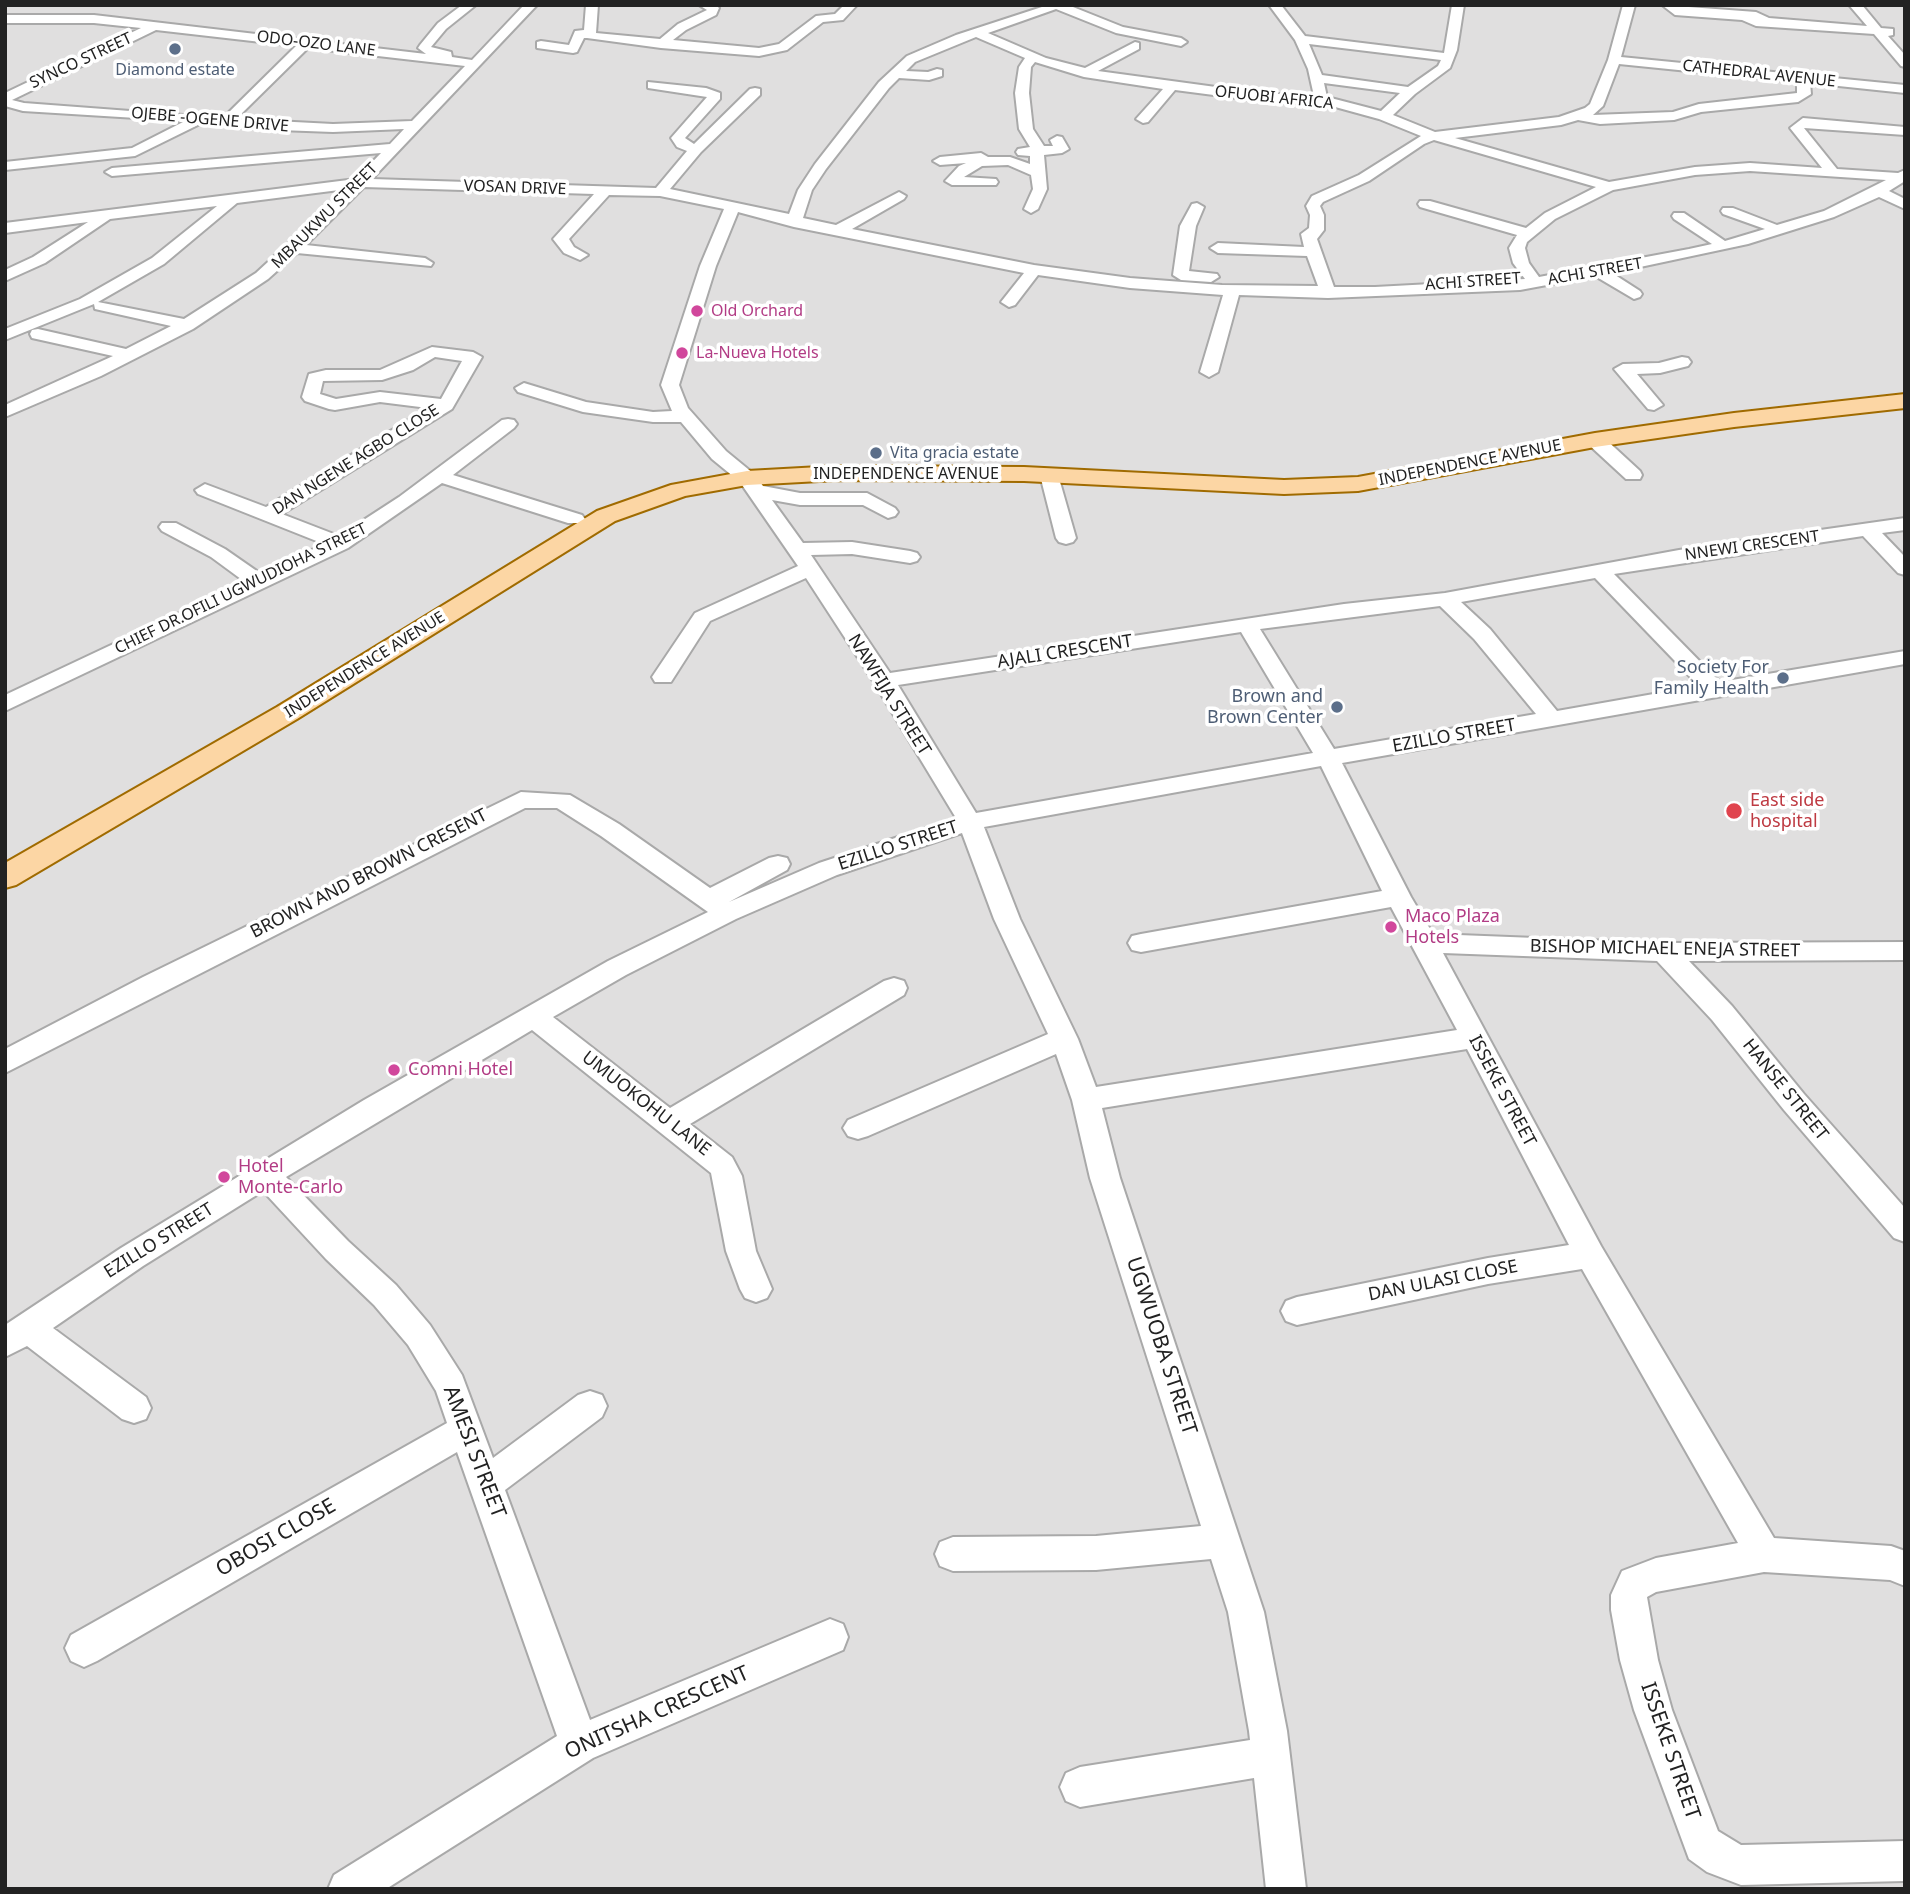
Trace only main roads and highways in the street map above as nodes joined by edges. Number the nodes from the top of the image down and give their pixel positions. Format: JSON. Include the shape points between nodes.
{"nodes":[{"id":1,"x":1905,"y":392,"type":"edge"},
{"id":2,"x":1905,"y":401,"type":"edge"},
{"id":3,"x":1729,"y":416,"type":"junction"},
{"id":4,"x":1525,"y":446,"type":"junction"},
{"id":5,"x":746,"y":480,"type":"junction"},
{"id":6,"x":5,"y":859,"type":"edge"},
{"id":7,"x":5,"y":877,"type":"edge"}],
"edges":[{"from":1,"to":3,"type":"main road","name":"INDEPENDENCE AVENUE"},
{"from":2,"to":3,"type":"main road","name":"INDEPENDENCE AVENUE"},
{"from":3,"to":4,"type":"main road","name":"INDEPENDENCE AVENUE"},
{"from":3,"to":4,"type":"main road","name":"INDEPENDENCE AVENUE","via":[[1595,440]]},
{"from":4,"to":5,"type":"main road","name":"INDEPENDENCE AVENUE","via":[[1416,469],[1386,480],[1255,481],[1033,472],[838,473]]},
{"from":5,"to":6,"type":"main road","name":"INDEPENDENCE AVENUE","via":[[686,478],[637,492],[575,519],[322,675]]},
{"from":5,"to":7,"type":"main road","name":"INDEPENDENCE AVENUE","via":[[662,495],[606,516],[329,688]]}]}
